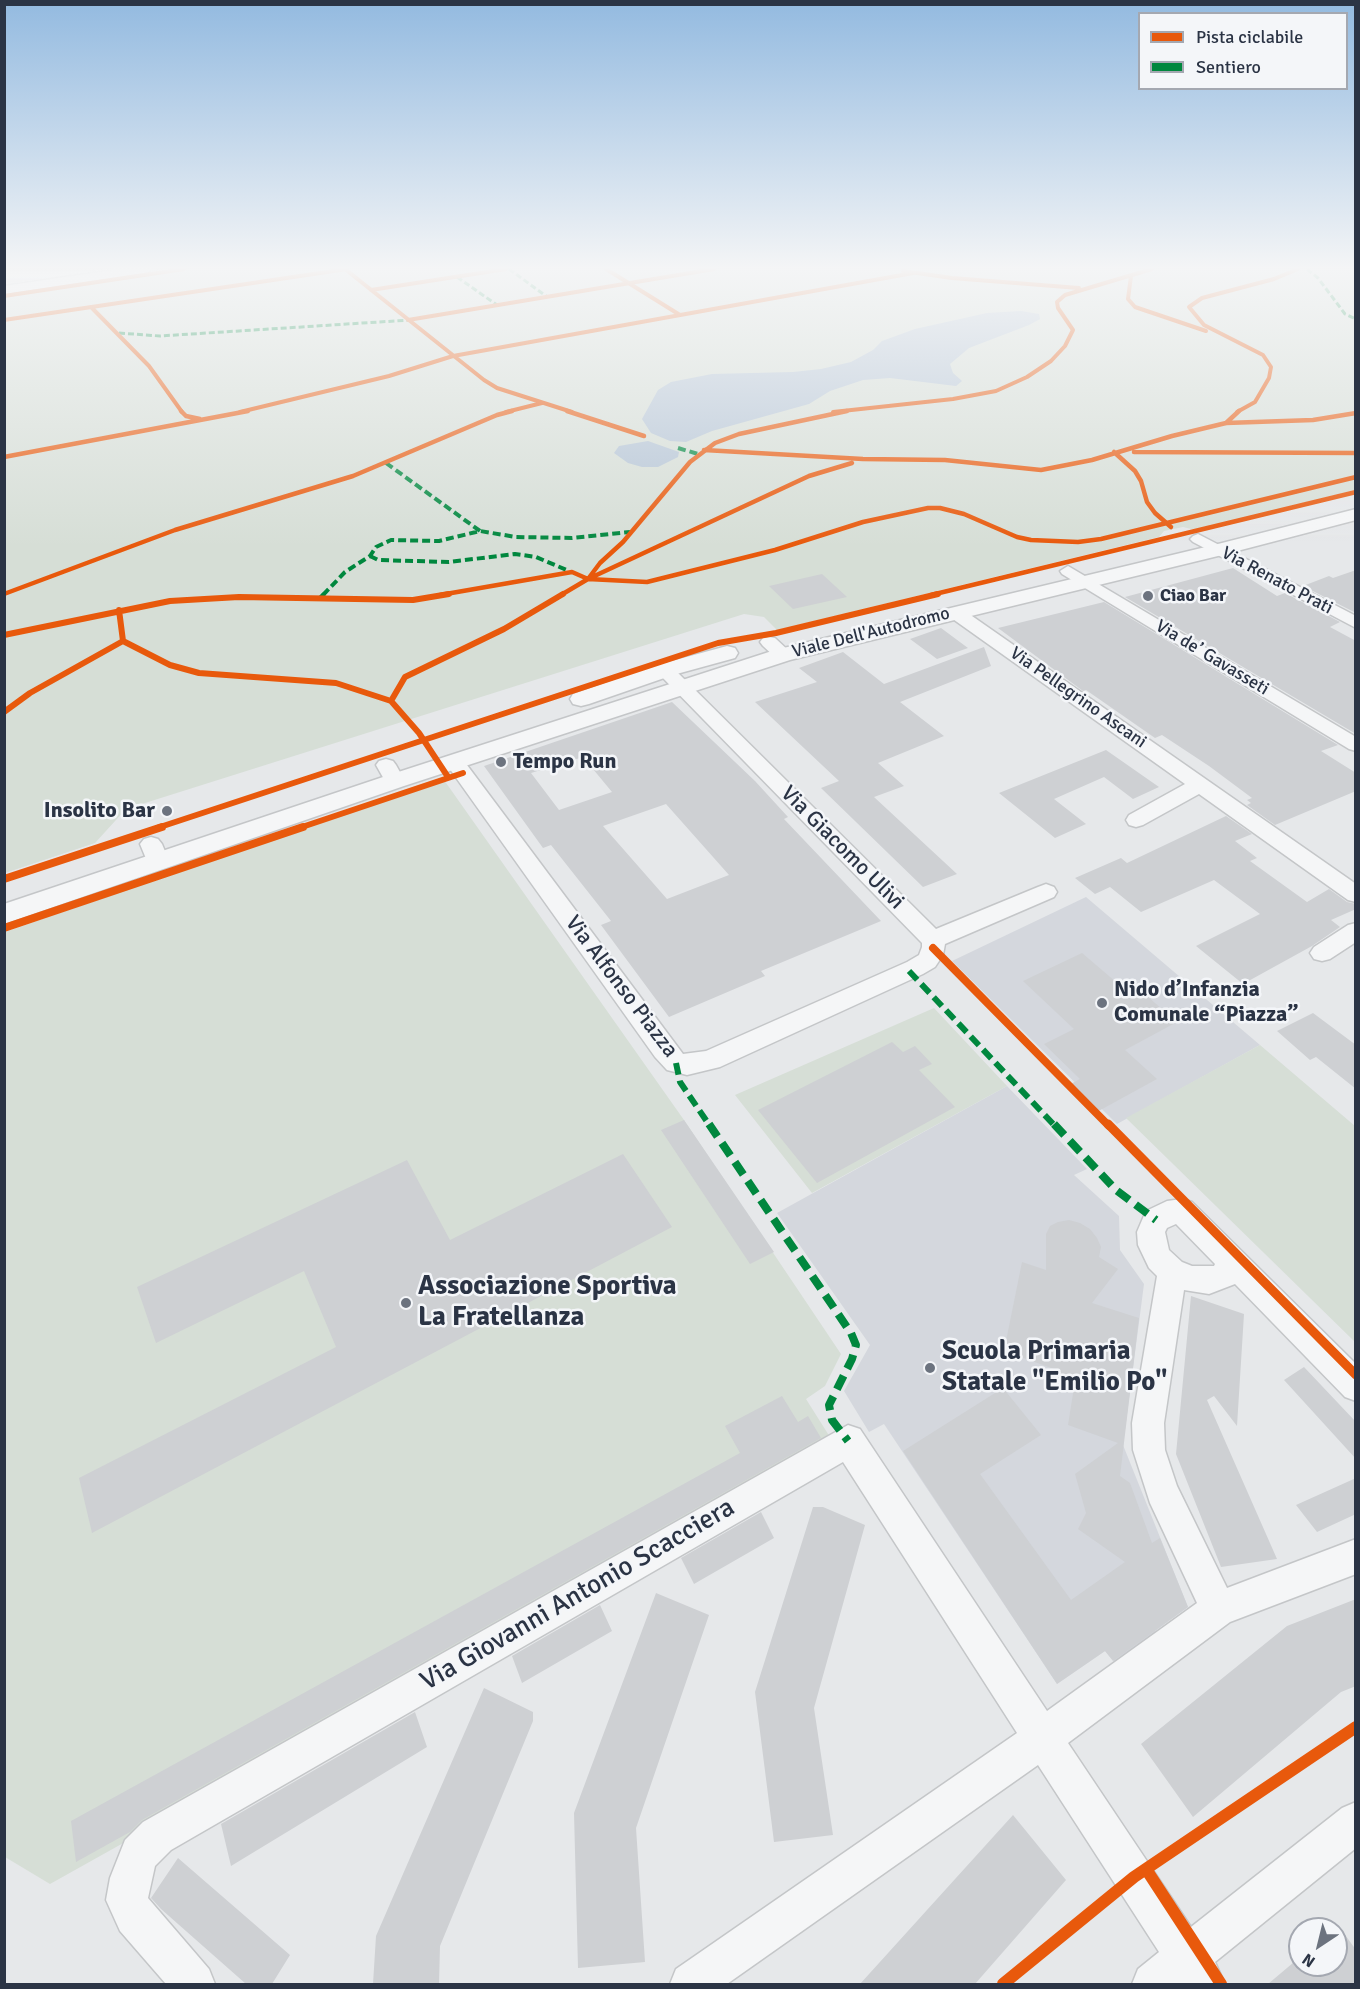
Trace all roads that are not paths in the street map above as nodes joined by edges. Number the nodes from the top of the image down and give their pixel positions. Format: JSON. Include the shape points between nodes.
{"nodes":[{"id":1,"x":1356,"y":498,"type":"edge"},
{"id":2,"x":1356,"y":514,"type":"edge"},
{"id":3,"x":1198,"y":539,"type":"junction"},
{"id":4,"x":1218,"y":550,"type":"junction"},
{"id":5,"x":1076,"y":576,"type":"junction"},
{"id":6,"x":956,"y":613,"type":"junction"},
{"id":7,"x":1356,"y":623,"type":"edge"},
{"id":8,"x":776,"y":649,"type":"junction"},
{"id":9,"x":665,"y":670,"type":"junction"},
{"id":10,"x":682,"y":687,"type":"junction"},
{"id":11,"x":1356,"y":745,"type":"edge"},
{"id":12,"x":454,"y":761,"type":"junction"},
{"id":13,"x":391,"y":773,"type":"junction"},
{"id":14,"x":1201,"y":784,"type":"junction"},
{"id":15,"x":1136,"y":820,"type":"dead end"},
{"id":16,"x":155,"y":853,"type":"junction"},
{"id":17,"x":1046,"y":892,"type":"dead end"},
{"id":18,"x":4,"y":894,"type":"edge"},
{"id":19,"x":1356,"y":895,"type":"edge"},
{"id":20,"x":4,"y":914,"type":"edge"},
{"id":21,"x":1356,"y":931,"type":"edge"},
{"id":22,"x":933,"y":940,"type":"junction"},
{"id":23,"x":1322,"y":953,"type":"dead end"},
{"id":24,"x":1233,"y":1263,"type":"junction"},
{"id":25,"x":1172,"y":1271,"type":"junction"},
{"id":26,"x":1356,"y":1386,"type":"edge"},
{"id":27,"x":1356,"y":1556,"type":"edge"},
{"id":28,"x":1218,"y":1609,"type":"junction"},
{"id":29,"x":1043,"y":1738,"type":"junction"},
{"id":30,"x":1356,"y":1822,"type":"edge"},
{"id":31,"x":1195,"y":1971,"type":"edge"},
{"id":32,"x":194,"y":1984,"type":"edge"},
{"id":33,"x":691,"y":1984,"type":"edge"},
{"id":34,"x":1153,"y":1984,"type":"edge"}],
"edges":[{"from":1,"to":3,"type":"street","name":"Viale Dell'Autodromo"},
{"from":2,"to":4,"type":"street","name":"Viale Dell'Autodromo"},
{"from":3,"to":4,"type":"street","name":"Via Renato Prati"},
{"from":3,"to":5,"type":"street","name":"Viale Dell'Autodromo"},
{"from":4,"to":5,"type":"street","name":"Viale Dell'Autodromo"},
{"from":4,"to":7,"type":"street","name":"Via Renato Prati"},
{"from":5,"to":6,"type":"street","name":"Viale Dell'Autodromo"},
{"from":5,"to":8,"type":"street","name":"Viale Dell'Autodromo"},
{"from":5,"to":11,"type":"street","name":"Via de’ Gavasseti"},
{"from":6,"to":8,"type":"street","name":"Viale Dell'Autodromo"},
{"from":6,"to":14,"type":"street","name":"Via Pellegrino Ascani"},
{"from":8,"to":9,"type":"street","name":"Viale Dell'Autodromo"},
{"from":8,"to":10,"type":"street","name":"Viale Dell'Autodromo"},
{"from":9,"to":10,"type":"street","name":"Via Giacomo Ulivi"},
{"from":9,"to":13,"type":"street","name":"Viale Dell'Autodromo"},
{"from":10,"to":12,"type":"street","name":"Viale Dell'Autodromo"},
{"from":10,"to":22,"type":"street","name":"Via Giacomo Ulivi"},
{"from":12,"to":13,"type":"street","name":"Viale Dell'Autodromo"},
{"from":12,"to":22,"type":"street","name":"Via Alfonso Piazza","via":[[676,1063],[711,1060],[915,968],[931,956]]},
{"from":13,"to":16,"type":"street","name":"Viale Dell'Autodromo"},
{"from":14,"to":15,"type":"street"},
{"from":14,"to":19,"type":"street","name":"Via Pellegrino Ascani"},
{"from":16,"to":18,"type":"street","name":"Viale Dell'Autodromo"},
{"from":16,"to":20,"type":"street","name":"Viale Dell'Autodromo"},
{"from":17,"to":22,"type":"street"},
{"from":21,"to":23,"type":"street"},
{"from":24,"to":25,"type":"street","via":[[1224,1276],[1209,1281],[1190,1279]]},
{"from":24,"to":25,"type":"street","via":[[1182,1211],[1167,1213],[1156,1220],[1151,1232],[1159,1259]]},
{"from":24,"to":26,"type":"street"},
{"from":25,"to":28,"type":"street","via":[[1148,1423],[1149,1450],[1162,1491]]},
{"from":27,"to":28,"type":"street"},
{"from":28,"to":29,"type":"street"},
{"from":29,"to":31,"type":"street","name":"Via Giovanni Antonio Scacciera"},
{"from":29,"to":32,"type":"street","name":"Via Giovanni Antonio Scacciera","via":[[848,1441],[157,1836],[138,1854],[127,1900],[135,1916]]},
{"from":29,"to":33,"type":"street"},
{"from":30,"to":31,"type":"street"},
{"from":31,"to":34,"type":"street"}]}
